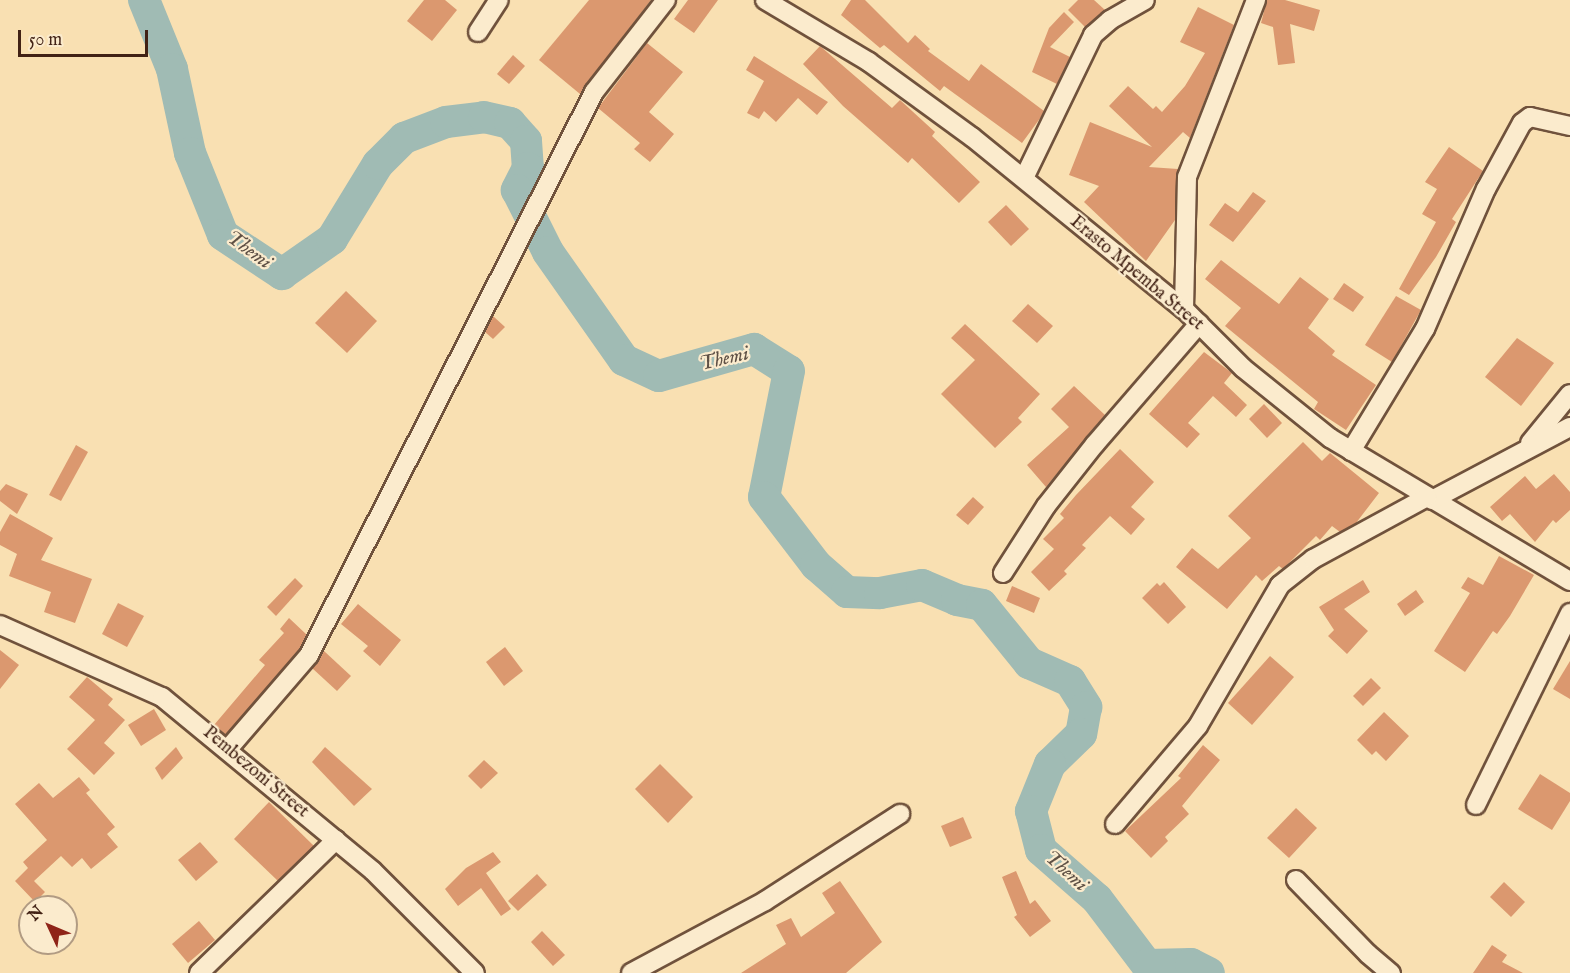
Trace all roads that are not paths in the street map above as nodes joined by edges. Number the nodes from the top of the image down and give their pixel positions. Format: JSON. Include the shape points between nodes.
{"nodes":[{"id":1,"x":500,"y":0,"type":"edge"},
{"id":2,"x":666,"y":0,"type":"edge"},
{"id":3,"x":765,"y":0,"type":"edge"},
{"id":4,"x":1145,"y":0,"type":"edge"},
{"id":5,"x":1256,"y":0,"type":"edge"},
{"id":6,"x":478,"y":32,"type":"dead end"},
{"id":7,"x":1570,"y":126,"type":"edge"},
{"id":8,"x":1024,"y":178,"type":"junction"},
{"id":9,"x":1184,"y":309,"type":"junction"},
{"id":10,"x":1199,"y":324,"type":"junction"},
{"id":11,"x":1570,"y":394,"type":"edge"},
{"id":12,"x":1570,"y":427,"type":"edge"},
{"id":13,"x":1351,"y":451,"type":"junction"},
{"id":14,"x":1518,"y":455,"type":"junction"},
{"id":15,"x":1430,"y":498,"type":"junction"},
{"id":16,"x":1003,"y":573,"type":"dead end"},
{"id":17,"x":1570,"y":581,"type":"edge"},
{"id":18,"x":1570,"y":613,"type":"edge"},
{"id":19,"x":0,"y":625,"type":"edge"},
{"id":20,"x":228,"y":749,"type":"junction"},
{"id":21,"x":1476,"y":805,"type":"dead end"},
{"id":22,"x":900,"y":814,"type":"dead end"},
{"id":23,"x":1115,"y":824,"type":"dead end"},
{"id":24,"x":336,"y":840,"type":"junction"},
{"id":25,"x":1296,"y":879,"type":"dead end"},
{"id":26,"x":199,"y":973,"type":"edge"},
{"id":27,"x":475,"y":973,"type":"edge"},
{"id":28,"x":631,"y":973,"type":"edge"},
{"id":29,"x":1391,"y":973,"type":"edge"}],
"edges":[{"from":1,"to":6,"type":"street"},
{"from":2,"to":20,"type":"street","via":[[594,92],[309,655]]},
{"from":3,"to":8,"type":"street","name":"Erasto Mpemba Street","via":[[869,62]]},
{"from":4,"to":8,"type":"street","via":[[1093,35]]},
{"from":5,"to":9,"type":"street","via":[[1187,177]]},
{"from":7,"to":13,"type":"street","via":[[1530,117],[1522,123],[1486,189],[1425,329]]},
{"from":8,"to":9,"type":"street","name":"Erasto Mpemba Street"},
{"from":9,"to":10,"type":"street","name":"Erasto Mpemba Street"},
{"from":10,"to":13,"type":"street","name":"Erasto Mpemba Street","via":[[1294,412]]},
{"from":10,"to":16,"type":"street","via":[[1074,470]]},
{"from":11,"to":14,"type":"street"},
{"from":12,"to":14,"type":"street"},
{"from":13,"to":15,"type":"street","name":"Erasto Mpemba Street"},
{"from":14,"to":15,"type":"street"},
{"from":15,"to":17,"type":"street","name":"Erasto Mpemba Street"},
{"from":15,"to":23,"type":"street","via":[[1313,559],[1280,585],[1198,726]]},
{"from":18,"to":21,"type":"street"},
{"from":19,"to":20,"type":"street","name":"Pembezoni Street","via":[[162,697]]},
{"from":20,"to":24,"type":"street","name":"Pembezoni Street"},
{"from":22,"to":28,"type":"street","via":[[765,901]]},
{"from":24,"to":26,"type":"street"},
{"from":24,"to":27,"type":"street","name":"Pembezoni Street","via":[[373,871]]},
{"from":25,"to":29,"type":"street"}]}
